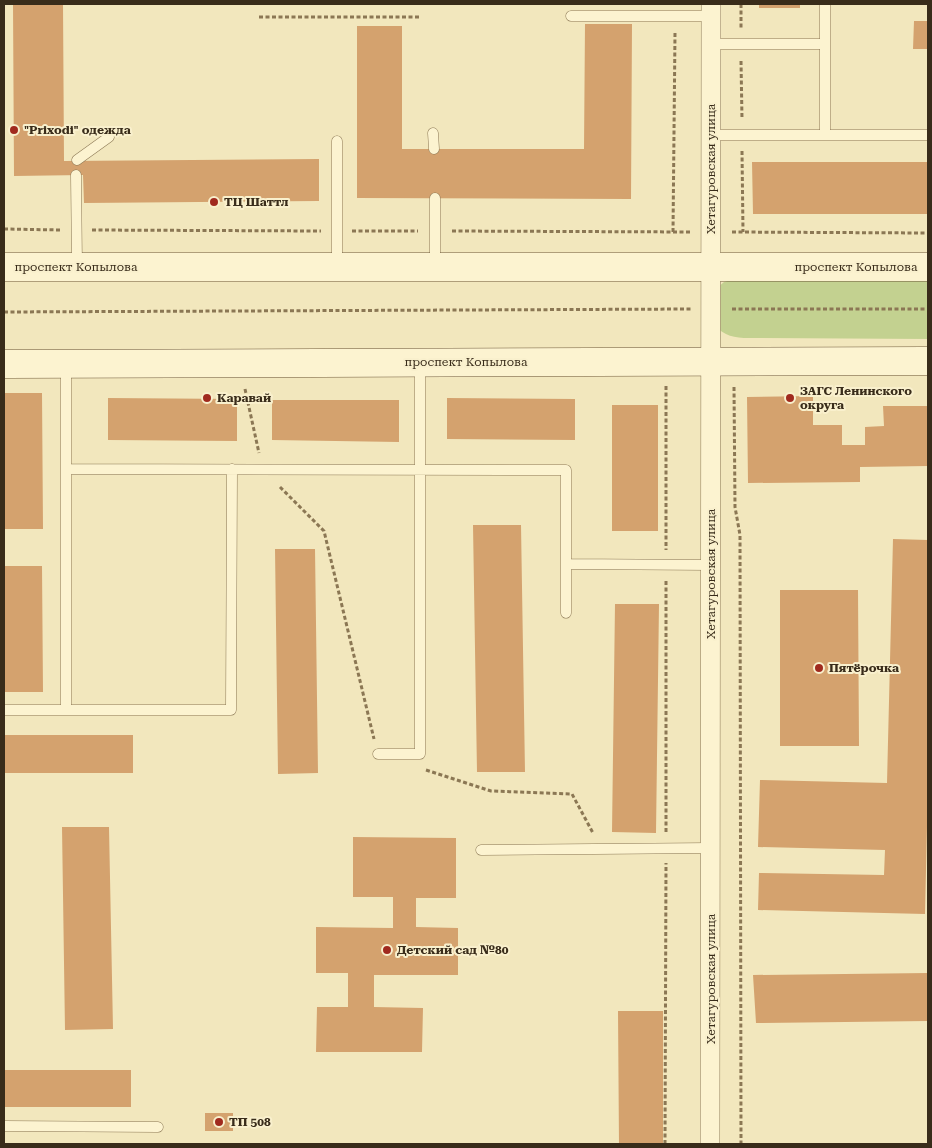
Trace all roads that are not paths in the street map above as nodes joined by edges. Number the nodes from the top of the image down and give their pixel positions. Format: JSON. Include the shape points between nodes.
{"nodes":[{"id":1,"x":825,"y":4,"type":"edge"},
{"id":2,"x":712,"y":10,"type":"edge"},
{"id":3,"x":571,"y":16,"type":"dead end"},
{"id":4,"x":712,"y":44,"type":"junction"},
{"id":5,"x":825,"y":44,"type":"junction"},
{"id":6,"x":434,"y":133,"type":"dead end"},
{"id":7,"x":825,"y":135,"type":"junction"},
{"id":8,"x":928,"y":135,"type":"edge"},
{"id":9,"x":711,"y":136,"type":"junction"},
{"id":10,"x":109,"y":137,"type":"dead end"},
{"id":11,"x":337,"y":140,"type":"dead end"},
{"id":12,"x":434,"y":149,"type":"dead end"},
{"id":13,"x":77,"y":160,"type":"dead end"},
{"id":14,"x":76,"y":175,"type":"dead end"},
{"id":15,"x":435,"y":198,"type":"dead end"},
{"id":16,"x":77,"y":266,"type":"junction"},
{"id":17,"x":337,"y":266,"type":"junction"},
{"id":18,"x":435,"y":266,"type":"junction"},
{"id":19,"x":711,"y":266,"type":"junction"},
{"id":20,"x":4,"y":267,"type":"edge"},
{"id":21,"x":928,"y":267,"type":"edge"},
{"id":22,"x":711,"y":361,"type":"junction"},
{"id":23,"x":928,"y":361,"type":"edge"},
{"id":24,"x":420,"y":362,"type":"junction"},
{"id":25,"x":4,"y":364,"type":"edge"},
{"id":26,"x":66,"y":364,"type":"junction"},
{"id":27,"x":66,"y":469,"type":"junction"},
{"id":28,"x":232,"y":469,"type":"junction"},
{"id":29,"x":420,"y":470,"type":"junction"},
{"id":30,"x":566,"y":564,"type":"junction"},
{"id":31,"x":711,"y":565,"type":"junction"},
{"id":32,"x":566,"y":614,"type":"dead end"},
{"id":33,"x":4,"y":710,"type":"edge"},
{"id":34,"x":66,"y":710,"type":"junction"},
{"id":35,"x":378,"y":754,"type":"road end"},
{"id":36,"x":711,"y":848,"type":"junction"},
{"id":37,"x":481,"y":850,"type":"dead end"},
{"id":38,"x":4,"y":1126,"type":"edge"},
{"id":39,"x":158,"y":1126,"type":"dead end"},
{"id":40,"x":710,"y":1144,"type":"edge"}],
"edges":[{"from":1,"to":5,"type":"lane"},
{"from":2,"to":3,"type":"lane","via":[[675,16]]},
{"from":2,"to":4,"type":"street","name":"Хетагуровская улица"},
{"from":4,"to":5,"type":"lane"},
{"from":4,"to":9,"type":"street","name":"Хетагуровская улица"},
{"from":5,"to":7,"type":"lane"},
{"from":6,"to":12,"type":"lane"},
{"from":7,"to":8,"type":"lane"},
{"from":7,"to":9,"type":"lane"},
{"from":9,"to":19,"type":"street","name":"Хетагуровская улица"},
{"from":10,"to":13,"type":"lane"},
{"from":11,"to":17,"type":"lane"},
{"from":14,"to":16,"type":"lane"},
{"from":15,"to":18,"type":"lane"},
{"from":16,"to":17,"type":"street","name":"проспект Копылова"},
{"from":16,"to":20,"type":"street","name":"проспект Копылова"},
{"from":17,"to":18,"type":"street","name":"проспект Копылова"},
{"from":18,"to":19,"type":"street","name":"проспект Копылова"},
{"from":19,"to":21,"type":"street","name":"проспект Копылова"},
{"from":19,"to":22,"type":"street","name":"Хетагуровская улица"},
{"from":22,"to":23,"type":"street","name":"проспект Копылова"},
{"from":22,"to":24,"type":"street","name":"проспект Копылова"},
{"from":22,"to":31,"type":"street","name":"Хетагуровская улица"},
{"from":24,"to":26,"type":"street","name":"проспект Копылова"},
{"from":24,"to":29,"type":"lane"},
{"from":25,"to":26,"type":"street","name":"проспект Копылова"},
{"from":26,"to":27,"type":"lane"},
{"from":27,"to":28,"type":"lane"},
{"from":27,"to":34,"type":"lane"},
{"from":28,"to":29,"type":"lane"},
{"from":28,"to":34,"type":"lane","via":[[231,710]]},
{"from":29,"to":30,"type":"lane","via":[[566,470]]},
{"from":29,"to":35,"type":"lane","via":[[420,754]]},
{"from":30,"to":31,"type":"lane"},
{"from":30,"to":32,"type":"lane"},
{"from":31,"to":36,"type":"street","name":"Хетагуровская улица"},
{"from":33,"to":34,"type":"lane"},
{"from":36,"to":37,"type":"lane"},
{"from":36,"to":40,"type":"street","name":"Хетагуровская улица"},
{"from":38,"to":39,"type":"lane"}]}
